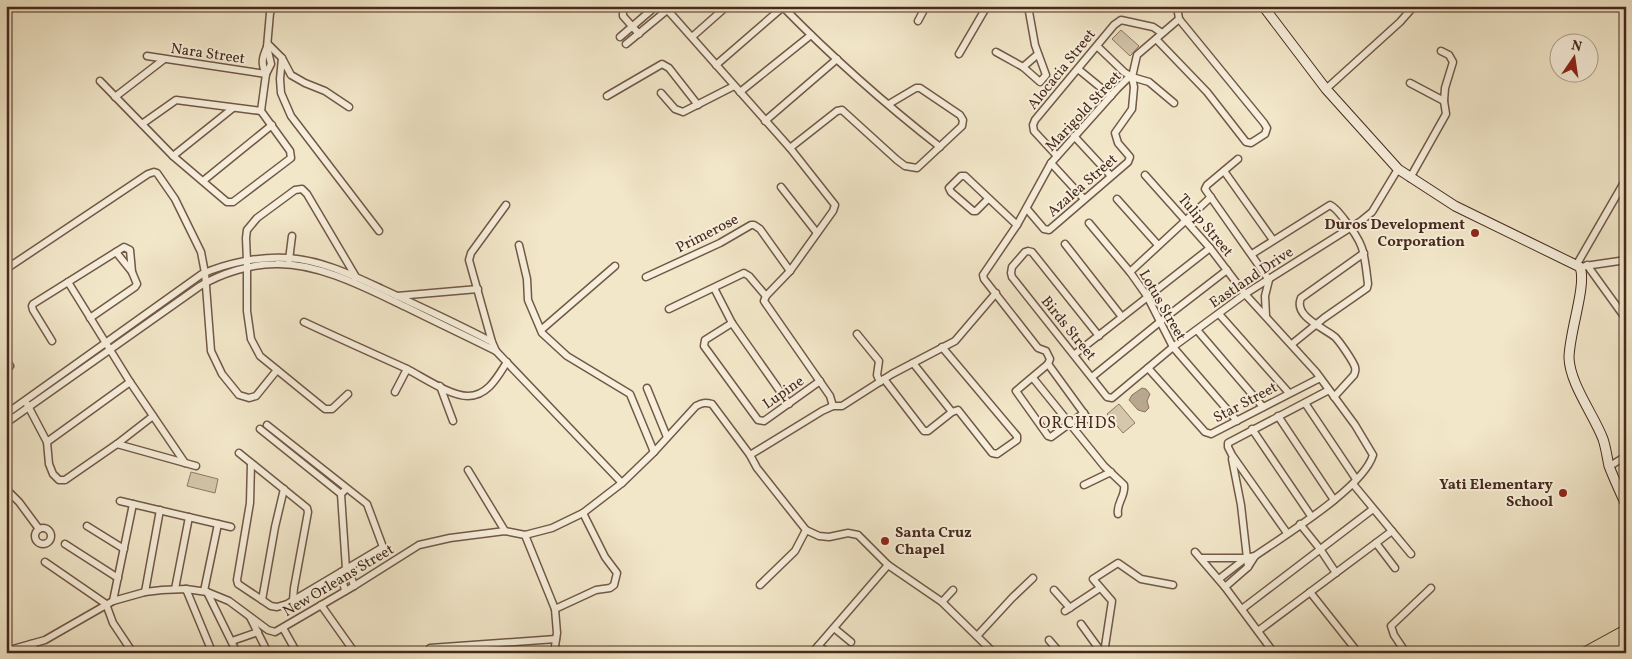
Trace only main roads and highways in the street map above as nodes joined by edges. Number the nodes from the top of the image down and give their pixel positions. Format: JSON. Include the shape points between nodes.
{"nodes":[{"id":1,"x":1626,"y":630,"type":"edge"},
{"id":2,"x":1626,"y":638,"type":"edge"},
{"id":3,"x":1584,"y":653,"type":"edge"},
{"id":4,"x":1599,"y":653,"type":"edge"}],
"edges":[{"from":1,"to":3,"type":"main road"},
{"from":2,"to":4,"type":"main road"}]}
